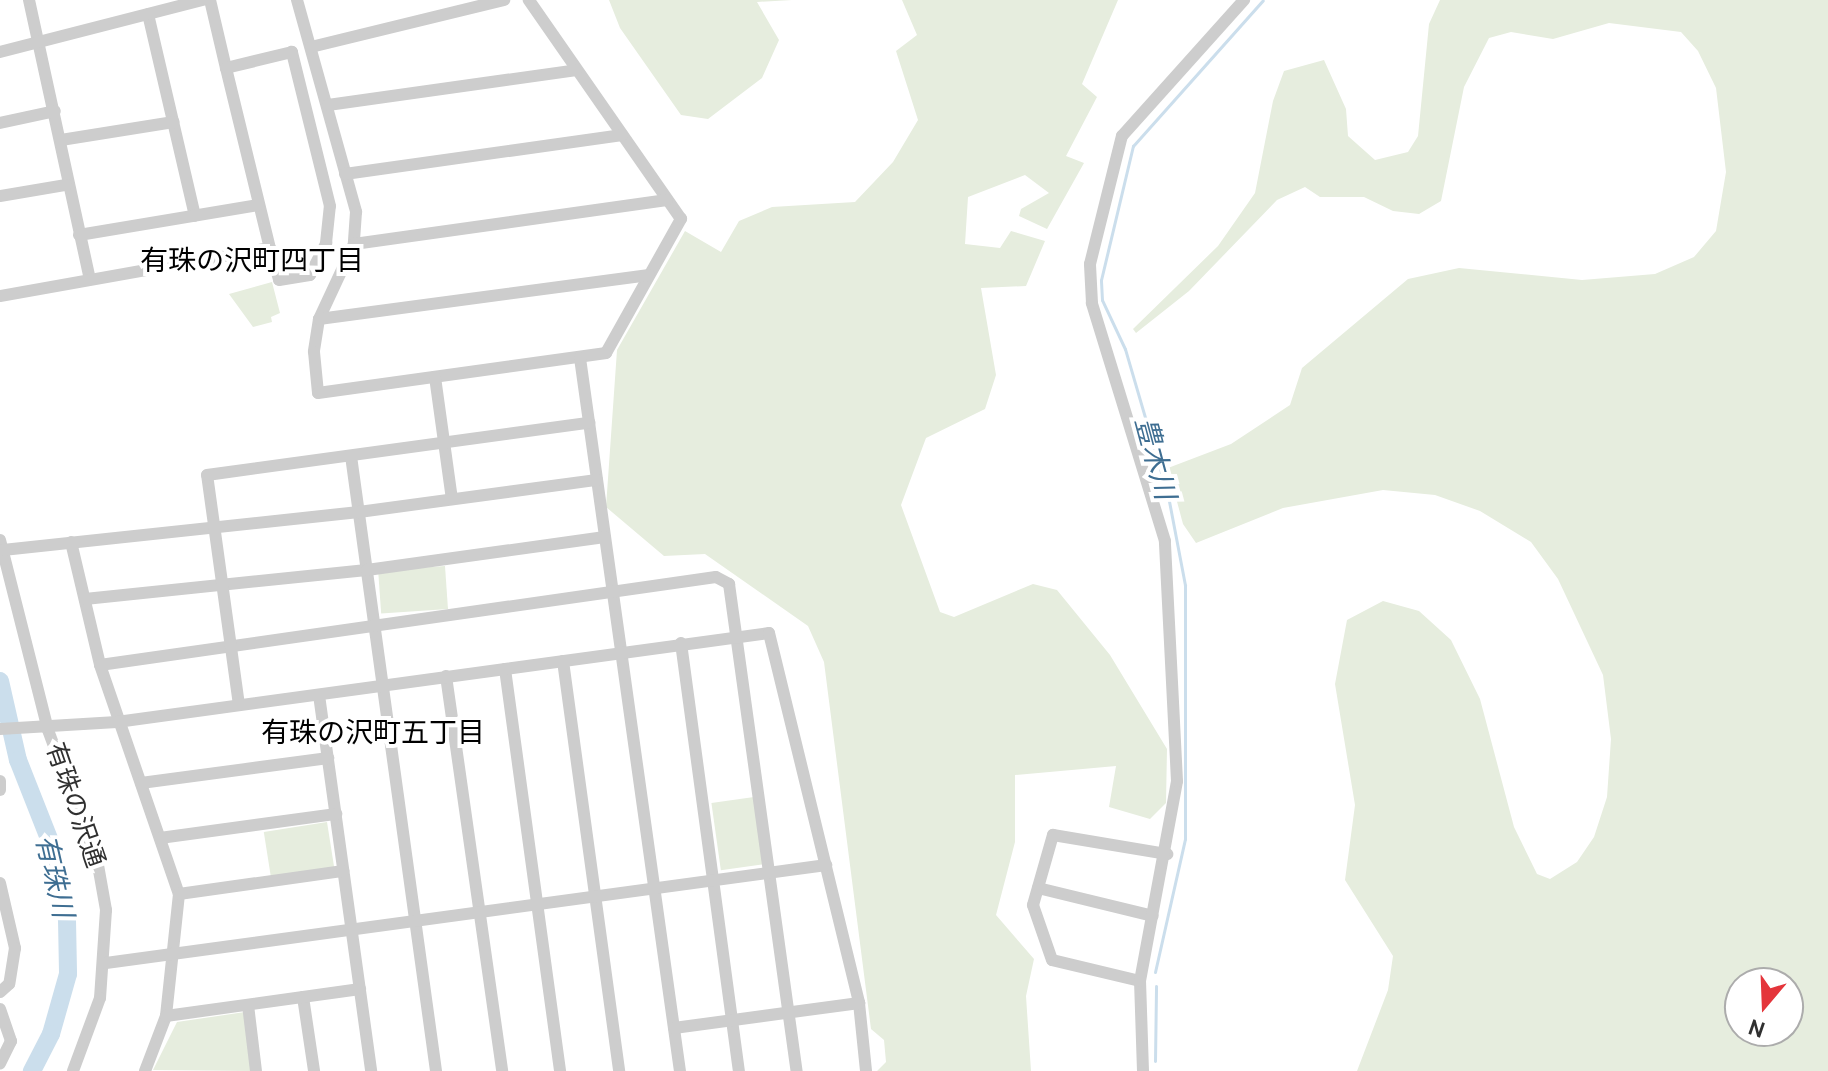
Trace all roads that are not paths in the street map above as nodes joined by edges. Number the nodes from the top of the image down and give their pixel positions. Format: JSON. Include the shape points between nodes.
{"nodes":[{"id":1,"x":29,"y":0,"type":"edge"},
{"id":2,"x":203,"y":0,"type":"edge"},
{"id":3,"x":210,"y":0,"type":"edge"},
{"id":4,"x":297,"y":0,"type":"edge"},
{"id":5,"x":504,"y":0,"type":"edge"},
{"id":6,"x":529,"y":0,"type":"edge"},
{"id":7,"x":1244,"y":0,"type":"edge"},
{"id":8,"x":148,"y":14,"type":"junction"},
{"id":9,"x":40,"y":42,"type":"junction"},
{"id":10,"x":311,"y":47,"type":"junction"},
{"id":11,"x":0,"y":52,"type":"edge"},
{"id":12,"x":226,"y":68,"type":"junction"},
{"id":13,"x":577,"y":70,"type":"junction"},
{"id":14,"x":328,"y":105,"type":"junction"},
{"id":15,"x":55,"y":111,"type":"junction"},
{"id":16,"x":174,"y":122,"type":"junction"},
{"id":17,"x":0,"y":123,"type":"edge"},
{"id":18,"x":622,"y":135,"type":"junction"},
{"id":19,"x":61,"y":140,"type":"junction"},
{"id":20,"x":345,"y":174,"type":"junction"},
{"id":21,"x":66,"y":185,"type":"junction"},
{"id":22,"x":0,"y":196,"type":"edge"},
{"id":23,"x":667,"y":200,"type":"junction"},
{"id":24,"x":259,"y":205,"type":"junction"},
{"id":25,"x":195,"y":216,"type":"junction"},
{"id":26,"x":79,"y":235,"type":"junction"},
{"id":27,"x":354,"y":244,"type":"junction"},
{"id":28,"x":270,"y":248,"type":"junction"},
{"id":29,"x":649,"y":275,"type":"junction"},
{"id":30,"x":90,"y":279,"type":"junction"},
{"id":31,"x":0,"y":296,"type":"edge"},
{"id":32,"x":319,"y":319,"type":"junction"},
{"id":33,"x":580,"y":358,"type":"junction"},
{"id":34,"x":435,"y":377,"type":"junction"},
{"id":35,"x":589,"y":423,"type":"junction"},
{"id":36,"x":444,"y":443,"type":"junction"},
{"id":37,"x":351,"y":456,"type":"junction"},
{"id":38,"x":597,"y":480,"type":"junction"},
{"id":39,"x":452,"y":499,"type":"junction"},
{"id":40,"x":359,"y":512,"type":"junction"},
{"id":41,"x":215,"y":527,"type":"junction"},
{"id":42,"x":605,"y":537,"type":"junction"},
{"id":43,"x":71,"y":542,"type":"junction"},
{"id":44,"x":1,"y":545,"type":"edge"},
{"id":45,"x":367,"y":570,"type":"junction"},
{"id":46,"x":223,"y":585,"type":"junction"},
{"id":47,"x":614,"y":593,"type":"junction"},
{"id":48,"x":85,"y":599,"type":"junction"},
{"id":49,"x":374,"y":627,"type":"junction"},
{"id":50,"x":739,"y":635,"type":"junction"},
{"id":51,"x":681,"y":643,"type":"junction"},
{"id":52,"x":232,"y":646,"type":"junction"},
{"id":53,"x":621,"y":652,"type":"junction"},
{"id":54,"x":563,"y":661,"type":"junction"},
{"id":55,"x":100,"y":665,"type":"junction"},
{"id":56,"x":505,"y":669,"type":"junction"},
{"id":57,"x":446,"y":676,"type":"junction"},
{"id":58,"x":383,"y":685,"type":"junction"},
{"id":59,"x":319,"y":695,"type":"junction"},
{"id":60,"x":239,"y":705,"type":"junction"},
{"id":61,"x":117,"y":722,"type":"junction"},
{"id":62,"x":0,"y":729,"type":"edge"},
{"id":63,"x":48,"y":730,"type":"junction"},
{"id":64,"x":328,"y":758,"type":"junction"},
{"id":65,"x":0,"y":781,"type":"edge"},
{"id":66,"x":141,"y":783,"type":"junction"},
{"id":67,"x":0,"y":790,"type":"edge"},
{"id":68,"x":336,"y":814,"type":"junction"},
{"id":69,"x":160,"y":838,"type":"junction"},
{"id":70,"x":1167,"y":854,"type":"junction"},
{"id":71,"x":826,"y":865,"type":"junction"},
{"id":72,"x":343,"y":871,"type":"junction"},
{"id":73,"x":770,"y":872,"type":"junction"},
{"id":74,"x":713,"y":880,"type":"junction"},
{"id":75,"x":0,"y":883,"type":"edge"},
{"id":76,"x":654,"y":888,"type":"junction"},
{"id":77,"x":1038,"y":888,"type":"junction"},
{"id":78,"x":179,"y":894,"type":"junction"},
{"id":79,"x":595,"y":896,"type":"junction"},
{"id":80,"x":537,"y":905,"type":"junction"},
{"id":81,"x":480,"y":911,"type":"junction"},
{"id":82,"x":1153,"y":916,"type":"junction"},
{"id":83,"x":415,"y":921,"type":"junction"},
{"id":84,"x":352,"y":931,"type":"junction"},
{"id":85,"x":172,"y":955,"type":"junction"},
{"id":86,"x":106,"y":963,"type":"junction"},
{"id":87,"x":1140,"y":981,"type":"junction"},
{"id":88,"x":360,"y":989,"type":"junction"},
{"id":89,"x":0,"y":992,"type":"edge"},
{"id":90,"x":303,"y":997,"type":"junction"},
{"id":91,"x":859,"y":1003,"type":"junction"},
{"id":92,"x":248,"y":1005,"type":"junction"},
{"id":93,"x":0,"y":1009,"type":"edge"},
{"id":94,"x":789,"y":1012,"type":"junction"},
{"id":95,"x":166,"y":1016,"type":"junction"},
{"id":96,"x":732,"y":1020,"type":"junction"},
{"id":97,"x":674,"y":1028,"type":"junction"},
{"id":98,"x":0,"y":1064,"type":"edge"},
{"id":99,"x":73,"y":1071,"type":"edge"},
{"id":100,"x":145,"y":1071,"type":"edge"},
{"id":101,"x":256,"y":1071,"type":"edge"},
{"id":102,"x":314,"y":1071,"type":"edge"},
{"id":103,"x":371,"y":1071,"type":"edge"},
{"id":104,"x":436,"y":1071,"type":"edge"},
{"id":105,"x":502,"y":1071,"type":"edge"},
{"id":106,"x":560,"y":1071,"type":"edge"},
{"id":107,"x":619,"y":1071,"type":"edge"},
{"id":108,"x":680,"y":1071,"type":"edge"},
{"id":109,"x":739,"y":1071,"type":"edge"},
{"id":110,"x":797,"y":1071,"type":"edge"},
{"id":111,"x":866,"y":1071,"type":"edge"},
{"id":112,"x":1143,"y":1071,"type":"edge"}],
"edges":[{"from":1,"to":9,"type":"street"},
{"from":2,"to":8,"type":"street"},
{"from":3,"to":12,"type":"street"},
{"from":4,"to":10,"type":"street"},
{"from":5,"to":10,"type":"street"},
{"from":6,"to":13,"type":"street"},
{"from":7,"to":70,"type":"street","via":[[1122,136],[1090,264],[1092,303],[1165,541],[1177,781]]},
{"from":8,"to":9,"type":"street"},
{"from":8,"to":16,"type":"street"},
{"from":9,"to":11,"type":"street"},
{"from":9,"to":15,"type":"street"},
{"from":10,"to":14,"type":"street"},
{"from":12,"to":24,"type":"street"},
{"from":12,"to":28,"type":"street","via":[[292,52],[330,206],[326,243],[310,275],[279,280]]},
{"from":13,"to":14,"type":"street"},
{"from":13,"to":18,"type":"street"},
{"from":14,"to":20,"type":"street"},
{"from":15,"to":17,"type":"street"},
{"from":15,"to":19,"type":"street"},
{"from":16,"to":19,"type":"street"},
{"from":16,"to":25,"type":"street"},
{"from":18,"to":20,"type":"street"},
{"from":18,"to":23,"type":"street"},
{"from":19,"to":21,"type":"street"},
{"from":20,"to":27,"type":"street","via":[[356,212]]},
{"from":21,"to":22,"type":"street"},
{"from":21,"to":26,"type":"street"},
{"from":23,"to":27,"type":"street"},
{"from":23,"to":29,"type":"street","via":[[681,219]]},
{"from":24,"to":25,"type":"street"},
{"from":24,"to":28,"type":"street"},
{"from":25,"to":26,"type":"street"},
{"from":26,"to":30,"type":"street"},
{"from":27,"to":32,"type":"street"},
{"from":28,"to":30,"type":"street"},
{"from":29,"to":32,"type":"street"},
{"from":29,"to":33,"type":"street","via":[[606,353]]},
{"from":30,"to":31,"type":"street"},
{"from":32,"to":34,"type":"street","via":[[314,352],[318,393]]},
{"from":33,"to":34,"type":"street"},
{"from":33,"to":35,"type":"street"},
{"from":34,"to":36,"type":"street"},
{"from":35,"to":36,"type":"street"},
{"from":35,"to":38,"type":"street"},
{"from":36,"to":37,"type":"street"},
{"from":36,"to":39,"type":"street"},
{"from":37,"to":40,"type":"street"},
{"from":37,"to":41,"type":"street","via":[[207,475]]},
{"from":38,"to":39,"type":"street"},
{"from":38,"to":42,"type":"street"},
{"from":39,"to":40,"type":"street"},
{"from":40,"to":41,"type":"street"},
{"from":40,"to":45,"type":"street"},
{"from":41,"to":43,"type":"street"},
{"from":41,"to":46,"type":"street"},
{"from":42,"to":45,"type":"street"},
{"from":42,"to":47,"type":"street"},
{"from":43,"to":44,"type":"street"},
{"from":43,"to":48,"type":"street"},
{"from":44,"to":63,"type":"street","name":"有珠の沢通"},
{"from":45,"to":46,"type":"street"},
{"from":45,"to":49,"type":"street"},
{"from":46,"to":48,"type":"street"},
{"from":46,"to":52,"type":"street"},
{"from":47,"to":49,"type":"street"},
{"from":47,"to":50,"type":"street","via":[[716,577],[729,584]]},
{"from":47,"to":53,"type":"street"},
{"from":48,"to":55,"type":"street"},
{"from":49,"to":52,"type":"street"},
{"from":49,"to":58,"type":"street"},
{"from":50,"to":51,"type":"street"},
{"from":50,"to":71,"type":"street","via":[[769,633]]},
{"from":50,"to":73,"type":"street"},
{"from":51,"to":53,"type":"street"},
{"from":51,"to":74,"type":"street"},
{"from":52,"to":55,"type":"street"},
{"from":52,"to":60,"type":"street"},
{"from":53,"to":54,"type":"street"},
{"from":53,"to":76,"type":"street"},
{"from":54,"to":56,"type":"street"},
{"from":54,"to":79,"type":"street"},
{"from":55,"to":61,"type":"street"},
{"from":56,"to":57,"type":"street"},
{"from":56,"to":80,"type":"street"},
{"from":57,"to":58,"type":"street"},
{"from":57,"to":81,"type":"street"},
{"from":58,"to":59,"type":"street"},
{"from":58,"to":83,"type":"street"},
{"from":59,"to":60,"type":"street"},
{"from":59,"to":64,"type":"street"},
{"from":60,"to":61,"type":"street"},
{"from":61,"to":63,"type":"street"},
{"from":61,"to":66,"type":"street"},
{"from":62,"to":63,"type":"street"},
{"from":63,"to":86,"type":"street","name":"有珠の沢通","via":[[98,865],[106,910]]},
{"from":64,"to":66,"type":"street"},
{"from":64,"to":68,"type":"street"},
{"from":65,"to":67,"type":"street"},
{"from":66,"to":69,"type":"street"},
{"from":68,"to":69,"type":"street"},
{"from":68,"to":72,"type":"street"},
{"from":69,"to":78,"type":"street"},
{"from":70,"to":77,"type":"street","via":[[1053,835]]},
{"from":70,"to":82,"type":"street"},
{"from":71,"to":73,"type":"street"},
{"from":71,"to":91,"type":"street"},
{"from":72,"to":78,"type":"street"},
{"from":72,"to":84,"type":"street"},
{"from":73,"to":74,"type":"street"},
{"from":73,"to":94,"type":"street"},
{"from":74,"to":76,"type":"street"},
{"from":74,"to":96,"type":"street"},
{"from":75,"to":89,"type":"street","via":[[15,948],[9,984]]},
{"from":76,"to":79,"type":"street"},
{"from":76,"to":97,"type":"street"},
{"from":77,"to":82,"type":"street"},
{"from":77,"to":87,"type":"street","via":[[1034,917],[1052,960]]},
{"from":78,"to":85,"type":"street"},
{"from":79,"to":80,"type":"street"},
{"from":79,"to":107,"type":"street"},
{"from":80,"to":81,"type":"street"},
{"from":80,"to":106,"type":"street"},
{"from":81,"to":83,"type":"street"},
{"from":81,"to":105,"type":"street"},
{"from":82,"to":87,"type":"street"},
{"from":83,"to":84,"type":"street"},
{"from":83,"to":104,"type":"street"},
{"from":84,"to":85,"type":"street"},
{"from":84,"to":88,"type":"street"},
{"from":85,"to":86,"type":"street"},
{"from":85,"to":95,"type":"street"},
{"from":86,"to":99,"type":"street","name":"有珠の沢通","via":[[100,998]]},
{"from":87,"to":112,"type":"street"},
{"from":88,"to":90,"type":"street"},
{"from":88,"to":103,"type":"street"},
{"from":90,"to":92,"type":"street"},
{"from":90,"to":102,"type":"street"},
{"from":91,"to":94,"type":"street"},
{"from":91,"to":111,"type":"street"},
{"from":92,"to":95,"type":"street"},
{"from":92,"to":101,"type":"street"},
{"from":93,"to":98,"type":"street","via":[[11,1041]]},
{"from":94,"to":96,"type":"street"},
{"from":94,"to":110,"type":"street"},
{"from":95,"to":100,"type":"street"},
{"from":96,"to":97,"type":"street"},
{"from":96,"to":109,"type":"street"},
{"from":97,"to":108,"type":"street"}]}
